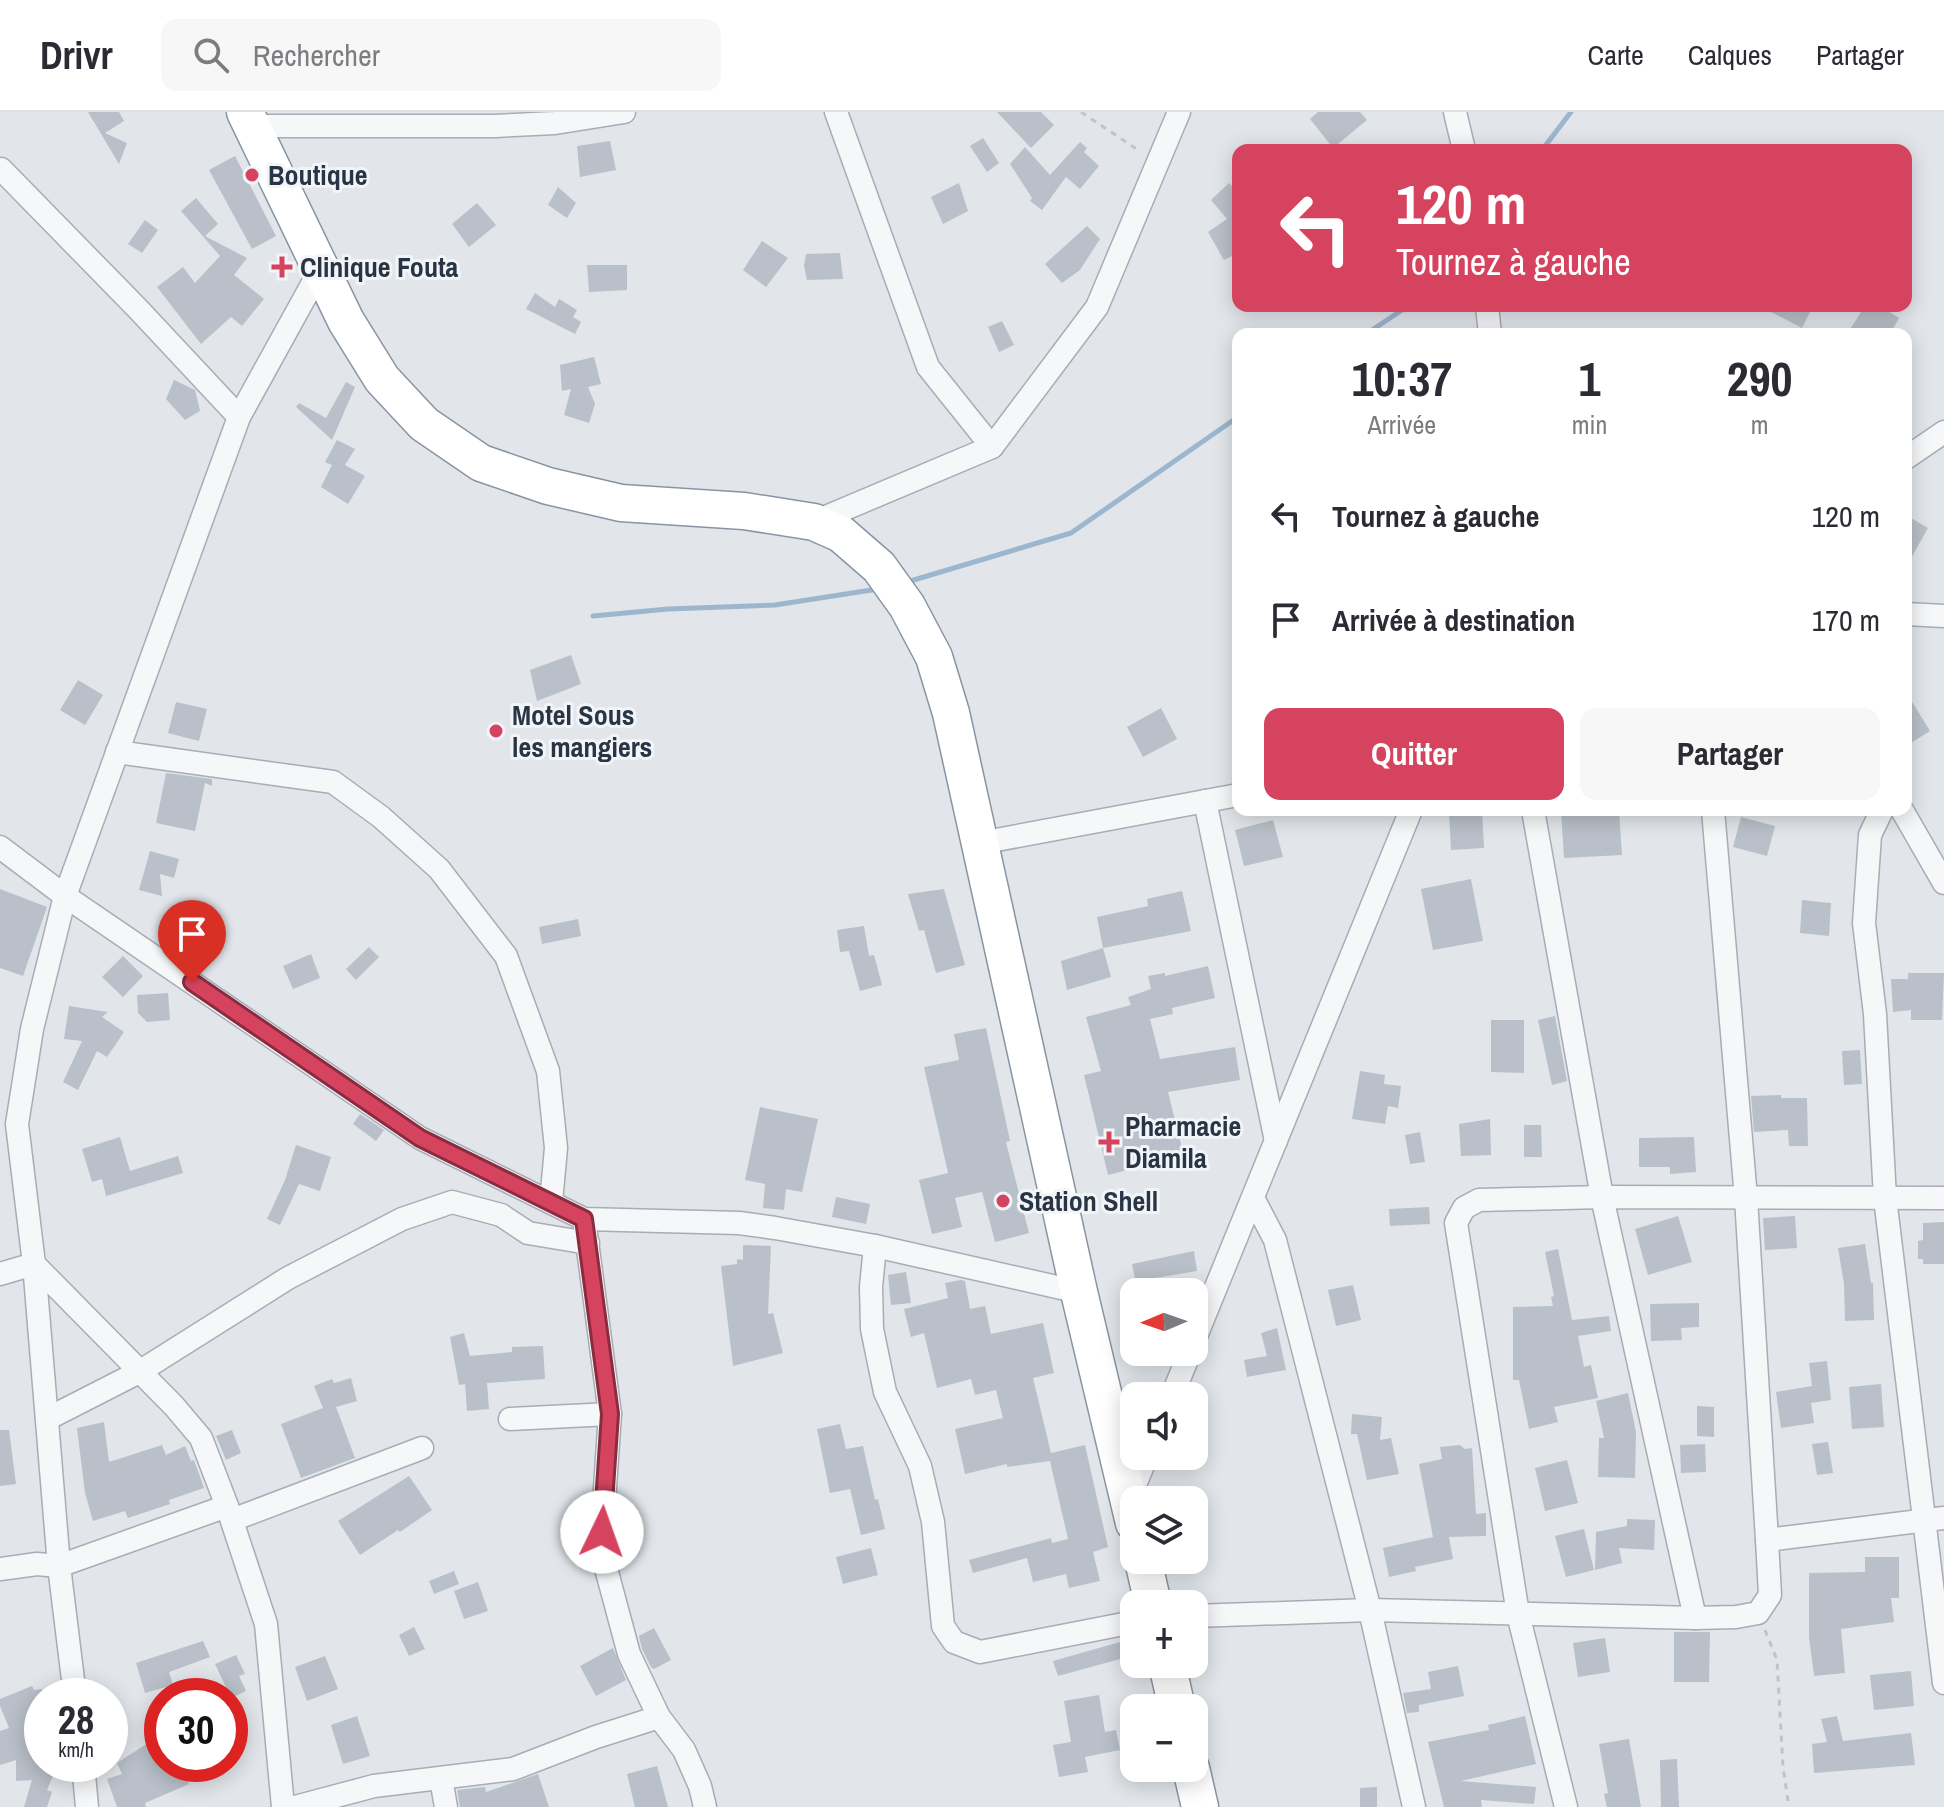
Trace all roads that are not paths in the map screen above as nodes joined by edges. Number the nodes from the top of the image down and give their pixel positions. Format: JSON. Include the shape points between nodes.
{"nodes":[{"id":1,"x":624,"y":112,"type":"edge"},
{"id":2,"x":836,"y":112,"type":"edge"},
{"id":3,"x":1179,"y":112,"type":"edge"},
{"id":4,"x":1455,"y":112,"type":"edge"},
{"id":5,"x":248,"y":119,"type":"edge"},
{"id":6,"x":1463,"y":144,"type":"edge"},
{"id":7,"x":1,"y":169,"type":"edge"},
{"id":8,"x":320,"y":270,"type":"junction"},
{"id":9,"x":239,"y":417,"type":"junction"},
{"id":10,"x":1944,"y":432,"type":"edge"},
{"id":11,"x":992,"y":447,"type":"junction"},
{"id":12,"x":1912,"y":454,"type":"edge"},
{"id":13,"x":828,"y":528,"type":"junction"},
{"id":14,"x":1912,"y":614,"type":"edge"},
{"id":15,"x":1944,"y":616,"type":"edge"},
{"id":16,"x":117,"y":752,"type":"junction"},
{"id":17,"x":1232,"y":796,"type":"edge"},
{"id":18,"x":1205,"y":801,"type":"junction"},
{"id":19,"x":1409,"y":816,"type":"edge"},
{"id":20,"x":1534,"y":816,"type":"edge"},
{"id":21,"x":1714,"y":816,"type":"edge"},
{"id":22,"x":1879,"y":816,"type":"edge"},
{"id":23,"x":1905,"y":816,"type":"edge"},
{"id":24,"x":980,"y":843,"type":"junction"},
{"id":25,"x":0,"y":847,"type":"edge"},
{"id":26,"x":1944,"y":883,"type":"edge"},
{"id":27,"x":65,"y":896,"type":"junction"},
{"id":28,"x":9,"y":1120,"type":"edge"},
{"id":29,"x":1276,"y":1141,"type":"junction"},
{"id":30,"x":1602,"y":1197,"type":"junction"},
{"id":31,"x":1253,"y":1198,"type":"junction"},
{"id":32,"x":1746,"y":1198,"type":"junction"},
{"id":33,"x":1885,"y":1198,"type":"junction"},
{"id":34,"x":1944,"y":1198,"type":"edge"},
{"id":35,"x":551,"y":1202,"type":"junction"},
{"id":36,"x":584,"y":1219,"type":"junction"},
{"id":37,"x":588,"y":1243,"type":"junction"},
{"id":38,"x":875,"y":1246,"type":"junction"},
{"id":39,"x":34,"y":1264,"type":"junction"},
{"id":40,"x":0,"y":1274,"type":"edge"},
{"id":41,"x":1079,"y":1292,"type":"junction"},
{"id":42,"x":1208,"y":1307,"type":"edge"},
{"id":43,"x":139,"y":1372,"type":"junction"},
{"id":44,"x":610,"y":1414,"type":"junction"},
{"id":45,"x":47,"y":1419,"type":"junction"},
{"id":46,"x":510,"y":1419,"type":"dead end"},
{"id":47,"x":422,"y":1448,"type":"dead end"},
{"id":48,"x":1125,"y":1486,"type":"edge"},
{"id":49,"x":230,"y":1513,"type":"junction"},
{"id":50,"x":1933,"y":1519,"type":"edge"},
{"id":51,"x":1767,"y":1540,"type":"junction"},
{"id":52,"x":59,"y":1566,"type":"junction"},
{"id":53,"x":0,"y":1569,"type":"edge"},
{"id":54,"x":1370,"y":1610,"type":"junction"},
{"id":55,"x":1518,"y":1614,"type":"junction"},
{"id":56,"x":1208,"y":1616,"type":"edge"},
{"id":57,"x":1695,"y":1618,"type":"junction"},
{"id":58,"x":1120,"y":1625,"type":"edge"},
{"id":59,"x":73,"y":1678,"type":"edge"},
{"id":60,"x":1944,"y":1683,"type":"edge"},
{"id":61,"x":659,"y":1717,"type":"junction"},
{"id":62,"x":441,"y":1779,"type":"junction"},
{"id":63,"x":85,"y":1782,"type":"edge"},
{"id":64,"x":1194,"y":1782,"type":"edge"},
{"id":65,"x":87,"y":1807,"type":"edge"},
{"id":66,"x":283,"y":1807,"type":"edge"},
{"id":67,"x":295,"y":1807,"type":"edge"},
{"id":68,"x":446,"y":1807,"type":"edge"},
{"id":69,"x":705,"y":1807,"type":"edge"},
{"id":70,"x":1200,"y":1807,"type":"edge"},
{"id":71,"x":1414,"y":1807,"type":"edge"},
{"id":72,"x":1566,"y":1807,"type":"edge"}],
"edges":[{"from":1,"to":5,"type":"street","via":[[495,126]]},
{"from":2,"to":11,"type":"street","via":[[928,367]]},
{"from":3,"to":11,"type":"street","via":[[1097,307]]},
{"from":4,"to":6,"type":"street"},
{"from":5,"to":8,"type":"highway"},
{"from":7,"to":9,"type":"street"},
{"from":8,"to":9,"type":"street"},
{"from":8,"to":13,"type":"highway","via":[[382,379],[424,424],[481,463],[621,503],[744,511]]},
{"from":9,"to":16,"type":"street"},
{"from":10,"to":12,"type":"street"},
{"from":11,"to":13,"type":"street"},
{"from":13,"to":24,"type":"highway","via":[[879,567],[934,657]]},
{"from":14,"to":15,"type":"street"},
{"from":16,"to":27,"type":"street"},
{"from":16,"to":35,"type":"street","via":[[333,782],[439,869],[506,956],[548,1071],[556,1148]]},
{"from":17,"to":18,"type":"street"},
{"from":18,"to":24,"type":"street"},
{"from":18,"to":29,"type":"street"},
{"from":19,"to":29,"type":"street"},
{"from":20,"to":30,"type":"street"},
{"from":21,"to":32,"type":"street"},
{"from":22,"to":33,"type":"street","via":[[1870,835],[1864,923],[1875,1014]]},
{"from":23,"to":26,"type":"street"},
{"from":24,"to":41,"type":"highway"},
{"from":25,"to":27,"type":"street"},
{"from":27,"to":28,"type":"street"},
{"from":27,"to":35,"type":"street","via":[[420,1138]]},
{"from":28,"to":39,"type":"street"},
{"from":29,"to":31,"type":"street"},
{"from":30,"to":32,"type":"street"},
{"from":30,"to":55,"type":"street","via":[[1479,1200],[1464,1208],[1456,1223]]},
{"from":30,"to":57,"type":"street"},
{"from":31,"to":42,"type":"street"},
{"from":31,"to":54,"type":"street","via":[[1275,1240]]},
{"from":32,"to":33,"type":"street"},
{"from":32,"to":51,"type":"street"},
{"from":33,"to":34,"type":"street"},
{"from":33,"to":50,"type":"street"},
{"from":35,"to":36,"type":"street"},
{"from":36,"to":37,"type":"street"},
{"from":36,"to":38,"type":"street","via":[[739,1223]]},
{"from":37,"to":43,"type":"street","via":[[528,1233],[501,1215],[452,1202],[402,1219],[288,1278]]},
{"from":37,"to":44,"type":"street"},
{"from":38,"to":41,"type":"street"},
{"from":38,"to":58,"type":"street","via":[[872,1329],[885,1392],[920,1466],[948,1634],[954,1642],[980,1652]]},
{"from":39,"to":40,"type":"street"},
{"from":39,"to":43,"type":"street"},
{"from":39,"to":45,"type":"street"},
{"from":41,"to":48,"type":"highway"},
{"from":43,"to":45,"type":"street"},
{"from":43,"to":49,"type":"street","via":[[201,1438]]},
{"from":44,"to":46,"type":"street"},
{"from":44,"to":61,"type":"street","via":[[604,1561],[629,1654]]},
{"from":45,"to":52,"type":"street"},
{"from":47,"to":49,"type":"street"},
{"from":49,"to":52,"type":"street"},
{"from":49,"to":66,"type":"street","via":[[266,1624]]},
{"from":50,"to":51,"type":"street"},
{"from":50,"to":60,"type":"street"},
{"from":51,"to":57,"type":"street","via":[[1770,1595],[1758,1613]]},
{"from":52,"to":53,"type":"street"},
{"from":52,"to":59,"type":"street"},
{"from":54,"to":55,"type":"street"},
{"from":54,"to":56,"type":"street"},
{"from":54,"to":71,"type":"street"},
{"from":55,"to":57,"type":"street"},
{"from":55,"to":72,"type":"street"},
{"from":61,"to":62,"type":"street","via":[[513,1769]]},
{"from":61,"to":69,"type":"street","via":[[684,1750]]},
{"from":62,"to":67,"type":"street","via":[[374,1786]]},
{"from":62,"to":68,"type":"street"},
{"from":63,"to":65,"type":"street"},
{"from":64,"to":70,"type":"highway"}]}
